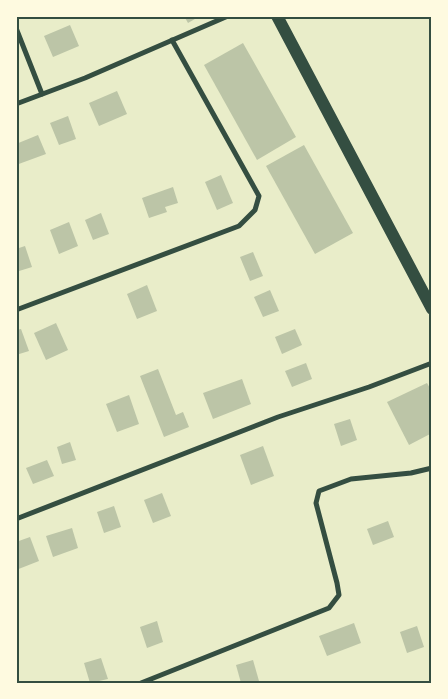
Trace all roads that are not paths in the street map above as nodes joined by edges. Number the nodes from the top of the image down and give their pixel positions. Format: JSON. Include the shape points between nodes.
{"nodes":[{"id":1,"x":228,"y":16,"type":"edge"},
{"id":2,"x":277,"y":16,"type":"edge"},
{"id":3,"x":16,"y":28,"type":"edge"},
{"id":4,"x":172,"y":40,"type":"junction"},
{"id":5,"x":42,"y":94,"type":"junction"},
{"id":6,"x":16,"y":104,"type":"edge"},
{"id":7,"x":432,"y":308,"type":"edge"},
{"id":8,"x":16,"y":310,"type":"edge"},
{"id":9,"x":432,"y":363,"type":"edge"},
{"id":10,"x":432,"y":468,"type":"edge"},
{"id":11,"x":16,"y":519,"type":"edge"},
{"id":12,"x":141,"y":683,"type":"edge"}],
"edges":[{"from":1,"to":4,"type":"street"},
{"from":2,"to":7,"type":"main road"},
{"from":3,"to":5,"type":"street"},
{"from":4,"to":5,"type":"street"},
{"from":4,"to":8,"type":"street","via":[[259,196],[255,210],[240,226]]},
{"from":5,"to":6,"type":"street"},
{"from":9,"to":11,"type":"street","via":[[278,418]]},
{"from":10,"to":12,"type":"street","via":[[351,479],[318,491],[316,503],[339,595],[330,608]]}]}
